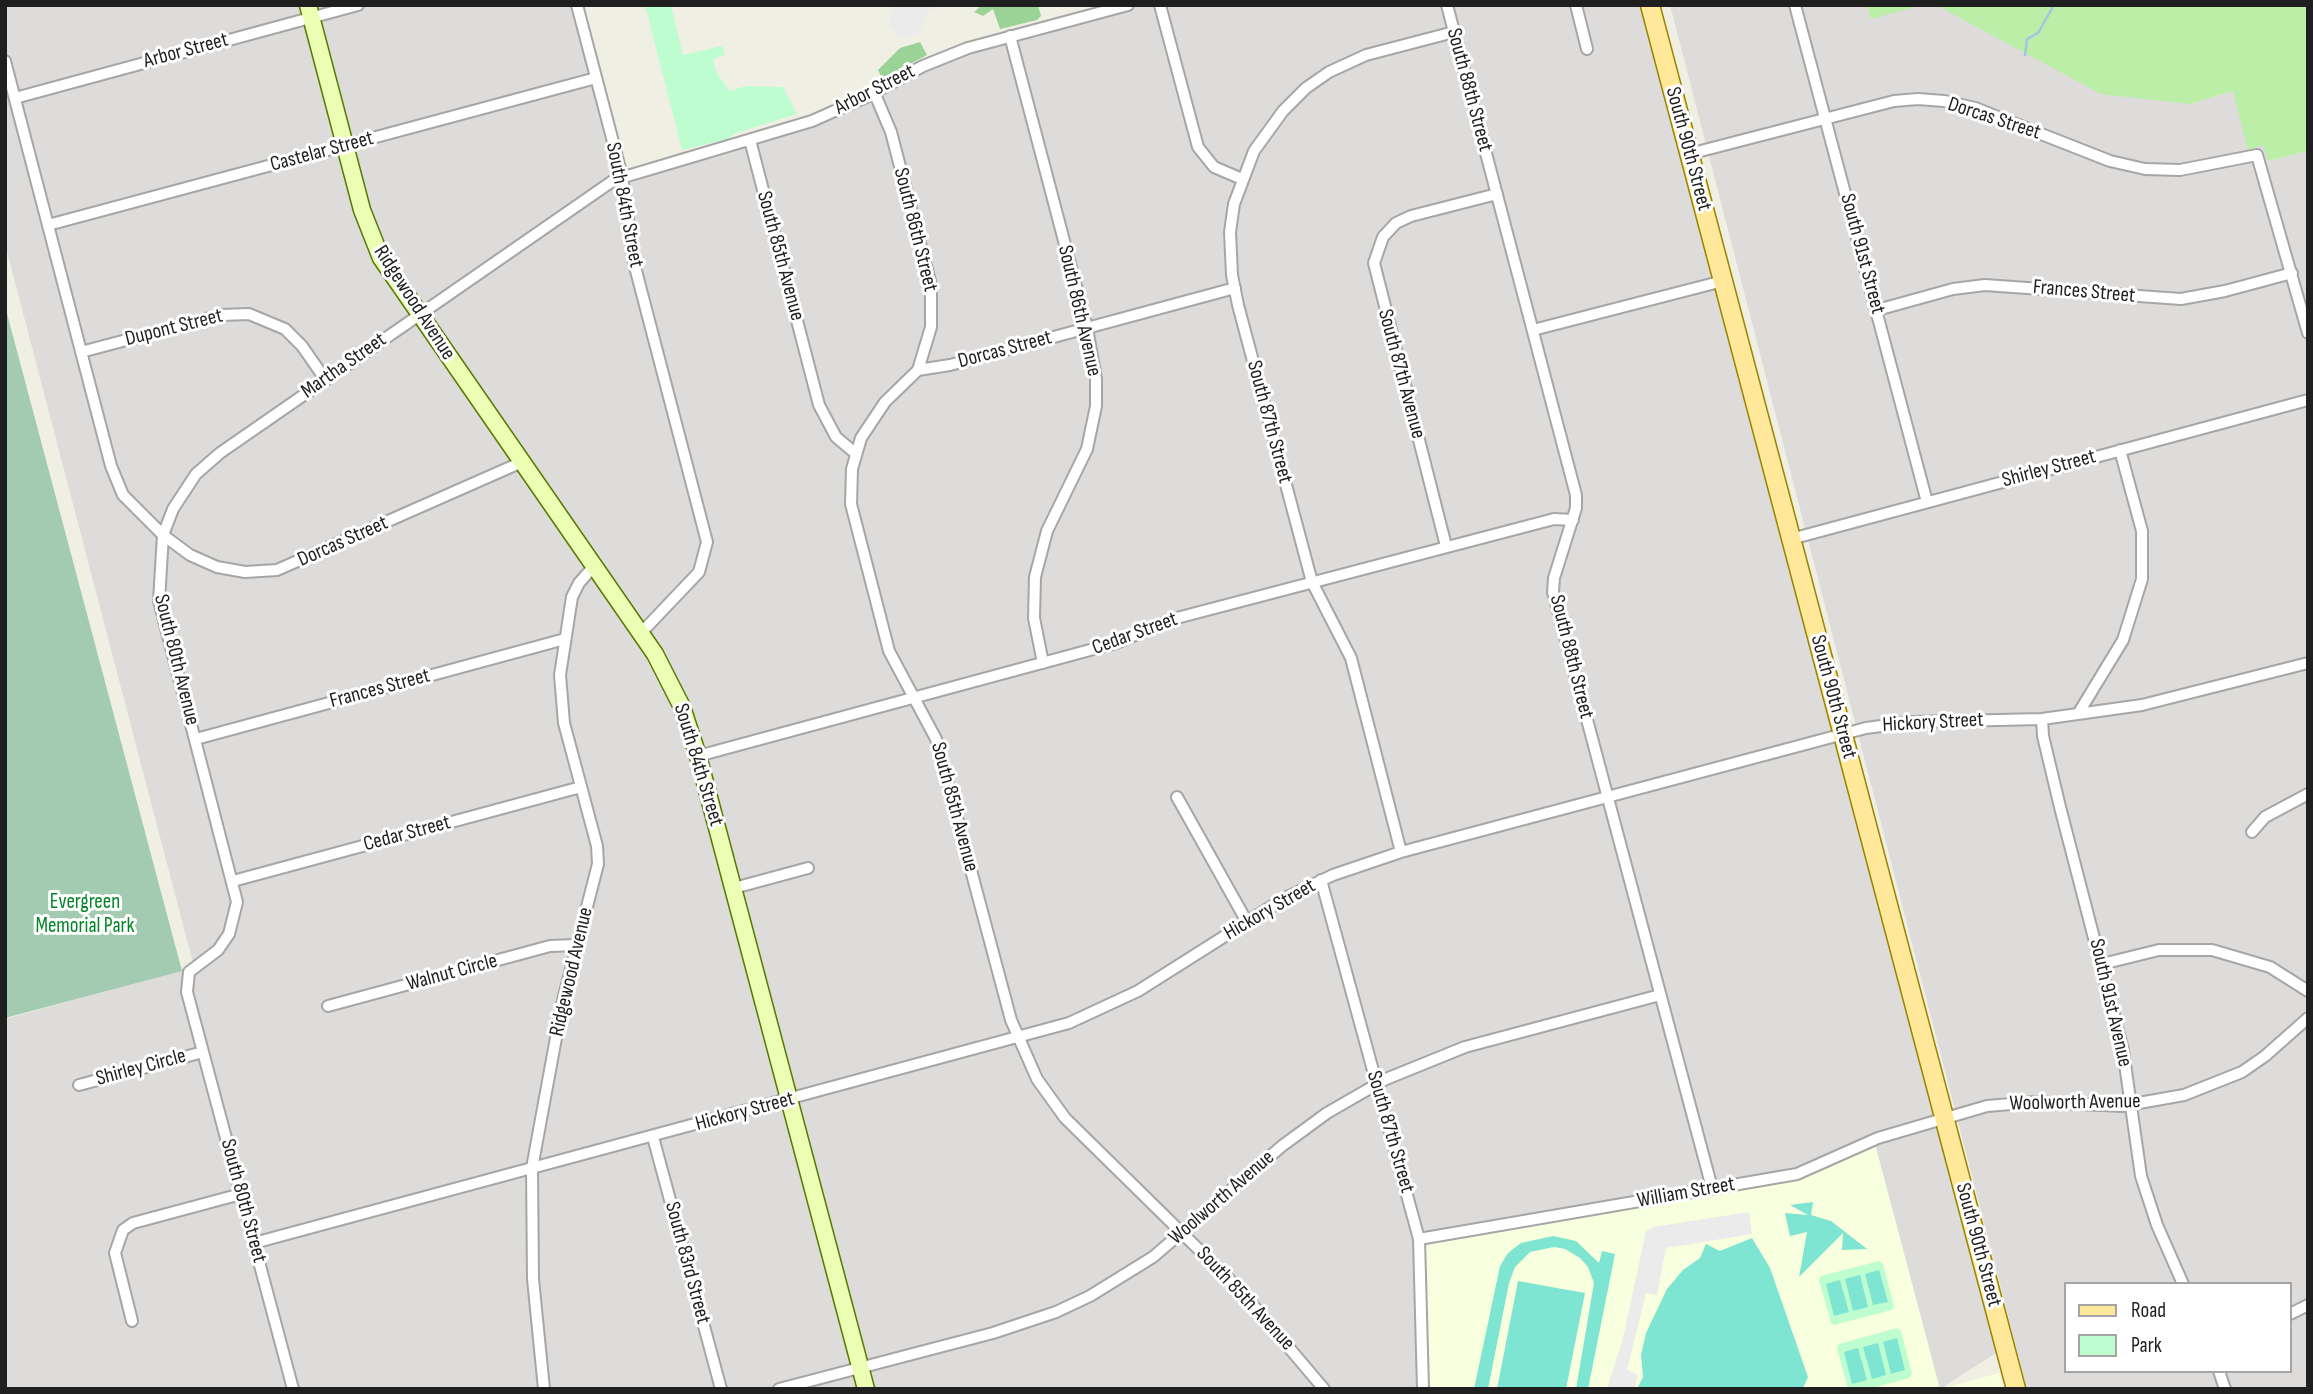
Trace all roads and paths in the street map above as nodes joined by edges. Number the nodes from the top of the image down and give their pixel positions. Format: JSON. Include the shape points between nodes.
{"nodes":[{"id":1,"x":358,"y":5,"type":"edge"},
{"id":2,"x":577,"y":5,"type":"edge"},
{"id":3,"x":1128,"y":5,"type":"edge"},
{"id":4,"x":1160,"y":5,"type":"edge"},
{"id":5,"x":1447,"y":5,"type":"edge"},
{"id":6,"x":1576,"y":5,"type":"edge"},
{"id":7,"x":1650,"y":5,"type":"edge"},
{"id":8,"x":1795,"y":5,"type":"edge"},
{"id":9,"x":310,"y":11,"type":"edge"},
{"id":10,"x":1454,"y":32,"type":"junction"},
{"id":11,"x":1010,"y":36,"type":"junction"},
{"id":12,"x":1587,"y":48,"type":"dead end"},
{"id":13,"x":5,"y":61,"type":"edge"},
{"id":14,"x":596,"y":78,"type":"junction"},
{"id":15,"x":874,"y":92,"type":"junction"},
{"id":16,"x":15,"y":97,"type":"junction"},
{"id":17,"x":1825,"y":118,"type":"junction"},
{"id":18,"x":750,"y":140,"type":"junction"},
{"id":19,"x":345,"y":145,"type":"junction"},
{"id":20,"x":1689,"y":154,"type":"junction"},
{"id":21,"x":622,"y":176,"type":"junction"},
{"id":22,"x":1242,"y":179,"type":"junction"},
{"id":23,"x":1497,"y":194,"type":"junction"},
{"id":24,"x":48,"y":225,"type":"junction"},
{"id":25,"x":2292,"y":273,"type":"junction"},
{"id":26,"x":1723,"y":281,"type":"junction"},
{"id":27,"x":1235,"y":288,"type":"junction"},
{"id":28,"x":1877,"y":310,"type":"junction"},
{"id":29,"x":418,"y":315,"type":"junction"},
{"id":30,"x":1087,"y":328,"type":"junction"},
{"id":31,"x":1533,"y":330,"type":"junction"},
{"id":32,"x":2308,"y":333,"type":"edge"},
{"id":33,"x":81,"y":352,"type":"junction"},
{"id":34,"x":918,"y":370,"type":"junction"},
{"id":35,"x":325,"y":379,"type":"junction"},
{"id":36,"x":2308,"y":400,"type":"edge"},
{"id":37,"x":2120,"y":450,"type":"junction"},
{"id":38,"x":855,"y":453,"type":"junction"},
{"id":39,"x":522,"y":462,"type":"junction"},
{"id":40,"x":1927,"y":502,"type":"junction"},
{"id":41,"x":1573,"y":520,"type":"junction"},
{"id":42,"x":163,"y":535,"type":"junction"},
{"id":43,"x":1791,"y":539,"type":"junction"},
{"id":44,"x":1446,"y":547,"type":"junction"},
{"id":45,"x":594,"y":566,"type":"junction"},
{"id":46,"x":1312,"y":582,"type":"junction"},
{"id":47,"x":641,"y":633,"type":"junction"},
{"id":48,"x":565,"y":639,"type":"junction"},
{"id":49,"x":1043,"y":663,"type":"junction"},
{"id":50,"x":2308,"y":663,"type":"edge"},
{"id":51,"x":915,"y":698,"type":"junction"},
{"id":52,"x":2078,"y":714,"type":"junction"},
{"id":53,"x":2042,"y":719,"type":"junction"},
{"id":54,"x":1843,"y":733,"type":"junction"},
{"id":55,"x":196,"y":739,"type":"junction"},
{"id":56,"x":698,"y":756,"type":"junction"},
{"id":57,"x":581,"y":787,"type":"junction"},
{"id":58,"x":2308,"y":794,"type":"edge"},
{"id":59,"x":1177,"y":797,"type":"dead end"},
{"id":60,"x":1607,"y":797,"type":"junction"},
{"id":61,"x":2252,"y":832,"type":"dead end"},
{"id":62,"x":1401,"y":852,"type":"junction"},
{"id":63,"x":808,"y":868,"type":"dead end"},
{"id":64,"x":1321,"y":880,"type":"junction"},
{"id":65,"x":233,"y":881,"type":"junction"},
{"id":66,"x":734,"y":888,"type":"junction"},
{"id":67,"x":1247,"y":922,"type":"junction"},
{"id":68,"x":576,"y":945,"type":"junction"},
{"id":69,"x":2102,"y":964,"type":"junction"},
{"id":70,"x":2308,"y":991,"type":"edge"},
{"id":71,"x":1660,"y":995,"type":"junction"},
{"id":72,"x":328,"y":1006,"type":"dead end"},
{"id":73,"x":193,"y":1014,"type":"joint"},
{"id":74,"x":2308,"y":1018,"type":"edge"},
{"id":75,"x":1018,"y":1039,"type":"junction"},
{"id":76,"x":203,"y":1052,"type":"junction"},
{"id":77,"x":79,"y":1084,"type":"dead end"},
{"id":78,"x":1376,"y":1085,"type":"junction"},
{"id":79,"x":789,"y":1100,"type":"junction"},
{"id":80,"x":2131,"y":1105,"type":"junction"},
{"id":81,"x":1944,"y":1118,"type":"junction"},
{"id":82,"x":653,"y":1137,"type":"junction"},
{"id":83,"x":532,"y":1168,"type":"junction"},
{"id":84,"x":1712,"y":1188,"type":"junction"},
{"id":85,"x":241,"y":1194,"type":"junction"},
{"id":86,"x":1182,"y":1233,"type":"junction"},
{"id":87,"x":1419,"y":1238,"type":"junction"},
{"id":88,"x":254,"y":1243,"type":"junction"},
{"id":89,"x":2182,"y":1282,"type":"edge"},
{"id":90,"x":2308,"y":1305,"type":"edge"},
{"id":91,"x":2292,"y":1313,"type":"edge"},
{"id":92,"x":132,"y":1321,"type":"dead end"},
{"id":93,"x":860,"y":1368,"type":"junction"},
{"id":94,"x":293,"y":1389,"type":"edge"},
{"id":95,"x":544,"y":1389,"type":"edge"},
{"id":96,"x":721,"y":1389,"type":"edge"},
{"id":97,"x":779,"y":1389,"type":"edge"},
{"id":98,"x":866,"y":1389,"type":"edge"},
{"id":99,"x":1324,"y":1389,"type":"edge"},
{"id":100,"x":1423,"y":1389,"type":"edge"},
{"id":101,"x":2016,"y":1389,"type":"edge"}],
"edges":[{"from":1,"to":9,"type":"street","name":"Arbor Street"},
{"from":2,"to":14,"type":"street","name":"South 84th Street"},
{"from":3,"to":11,"type":"street","name":"Arbor Street"},
{"from":4,"to":22,"type":"street","via":[[1198,148],[1214,167]]},
{"from":5,"to":10,"type":"street","name":"South 88th Street"},
{"from":6,"to":12,"type":"street"},
{"from":7,"to":20,"type":"main road","name":"South 90th Street"},
{"from":8,"to":17,"type":"street","name":"South 91st Street"},
{"from":9,"to":16,"type":"street","name":"Arbor Street"},
{"from":9,"to":19,"type":"main road","name":"Ridgewood Avenue"},
{"from":10,"to":22,"type":"street","via":[[1366,55],[1318,79],[1271,125]]},
{"from":10,"to":23,"type":"street","name":"South 88th Street"},
{"from":11,"to":15,"type":"street","name":"Arbor Street","via":[[944,56]]},
{"from":11,"to":30,"type":"street","name":"South 86th Avenue"},
{"from":13,"to":16,"type":"street"},
{"from":14,"to":19,"type":"street","name":"Castelar Street"},
{"from":14,"to":21,"type":"street","name":"South 84th Street"},
{"from":15,"to":18,"type":"street","name":"Arbor Street","via":[[812,121]]},
{"from":15,"to":34,"type":"street","name":"South 86th Street","via":[[891,132],[931,285],[931,327]]},
{"from":16,"to":24,"type":"street"},
{"from":17,"to":20,"type":"street","name":"Dorcas Street"},
{"from":17,"to":25,"type":"street","name":"Dorcas Street","via":[[1894,101],[1944,101],[1975,108],[2110,161],[2145,169],[2180,170],[2257,155]]},
{"from":17,"to":28,"type":"street","name":"South 91st Street"},
{"from":18,"to":21,"type":"street","name":"Arbor Street"},
{"from":18,"to":38,"type":"street","name":"South 85th Avenue","via":[[820,405],[836,437]]},
{"from":19,"to":24,"type":"street","name":"Castelar Street"},
{"from":19,"to":29,"type":"main road","name":"Ridgewood Avenue","via":[[374,245]]},
{"from":20,"to":26,"type":"main road","name":"South 90th Street"},
{"from":21,"to":29,"type":"street","name":"Martha Street"},
{"from":21,"to":47,"type":"street","name":"South 84th Street","via":[[634,263],[707,542],[699,572]]},
{"from":22,"to":27,"type":"street","name":"South 87th Street","via":[[1230,232]]},
{"from":23,"to":31,"type":"street","name":"South 88th Street"},
{"from":23,"to":44,"type":"street","name":"South 87th Avenue","via":[[1396,223],[1375,254],[1374,273]]},
{"from":24,"to":33,"type":"street"},
{"from":25,"to":28,"type":"street","name":"Frances Street","via":[[2180,299],[2013,285],[1969,286]]},
{"from":25,"to":32,"type":"street"},
{"from":26,"to":31,"type":"street"},
{"from":26,"to":43,"type":"main road","name":"South 90th Street"},
{"from":27,"to":30,"type":"street","name":"Dorcas Street"},
{"from":27,"to":46,"type":"street","name":"South 87th Street"},
{"from":28,"to":40,"type":"street","name":"South 91st Street"},
{"from":29,"to":35,"type":"street","name":"Martha Street"},
{"from":29,"to":39,"type":"main road","name":"Ridgewood Avenue"},
{"from":30,"to":34,"type":"street","name":"Dorcas Street"},
{"from":30,"to":49,"type":"street","name":"South 86th Avenue","via":[[1096,379],[1092,430],[1081,467],[1047,531],[1035,577],[1034,618]]},
{"from":31,"to":41,"type":"street","name":"South 88th Street","via":[[1576,495]]},
{"from":33,"to":35,"type":"street","name":"Dupont Street","via":[[221,314],[249,314],[285,329]]},
{"from":33,"to":42,"type":"street","via":[[117,484]]},
{"from":34,"to":38,"type":"street","via":[[874,415]]},
{"from":35,"to":42,"type":"street","name":"Martha Street","via":[[204,466],[173,509]]},
{"from":36,"to":37,"type":"street","name":"Shirley Street"},
{"from":37,"to":40,"type":"street","name":"Shirley Street"},
{"from":37,"to":52,"type":"street","via":[[2142,531],[2142,579],[2123,640]]},
{"from":38,"to":51,"type":"street","name":"South 85th Avenue","via":[[850,486],[854,521],[889,651]]},
{"from":39,"to":42,"type":"street","name":"Dorcas Street","via":[[276,570],[246,572],[217,567]]},
{"from":39,"to":45,"type":"main road","name":"Ridgewood Avenue"},
{"from":40,"to":43,"type":"street","name":"Shirley Street"},
{"from":41,"to":44,"type":"street","name":"Cedar Street","via":[[1554,519]]},
{"from":41,"to":60,"type":"street","name":"South 88th Street","via":[[1553,592]]},
{"from":42,"to":55,"type":"street","name":"South 80th Avenue","via":[[159,600]]},
{"from":43,"to":54,"type":"main road","name":"South 90th Street"},
{"from":44,"to":46,"type":"street","name":"Cedar Street"},
{"from":45,"to":47,"type":"main road","name":"Ridgewood Avenue"},
{"from":45,"to":48,"type":"street","name":"Ridgewood Avenue","via":[[575,590]]},
{"from":46,"to":49,"type":"street","name":"Cedar Street","via":[[1173,619],[1116,643]]},
{"from":46,"to":62,"type":"street","name":"South 87th Street","via":[[1351,658]]},
{"from":47,"to":56,"type":"main road","name":"South 84th Street","via":[[674,688]]},
{"from":48,"to":55,"type":"street","name":"Frances Street"},
{"from":48,"to":57,"type":"street","name":"Ridgewood Avenue","via":[[560,704]]},
{"from":49,"to":51,"type":"street","name":"Cedar Street"},
{"from":50,"to":52,"type":"street","name":"Hickory Street","via":[[2173,698]]},
{"from":51,"to":56,"type":"street","name":"Cedar Street"},
{"from":51,"to":75,"type":"street","name":"South 85th Avenue","via":[[936,739]]},
{"from":52,"to":53,"type":"street","name":"Hickory Street"},
{"from":53,"to":54,"type":"street","name":"Hickory Street","via":[[1912,722]]},
{"from":53,"to":69,"type":"street","name":"South 91st Avenue","via":[[2057,796]]},
{"from":54,"to":60,"type":"street","name":"Hickory Street"},
{"from":54,"to":81,"type":"main road","name":"South 90th Street"},
{"from":55,"to":65,"type":"street","name":"South 80th Avenue"},
{"from":56,"to":66,"type":"main road","name":"South 84th Street"},
{"from":57,"to":65,"type":"street","name":"Cedar Street"},
{"from":57,"to":68,"type":"street","name":"Ridgewood Avenue","via":[[598,864]]},
{"from":58,"to":61,"type":"street","via":[[2264,817]]},
{"from":59,"to":67,"type":"street"},
{"from":60,"to":62,"type":"street","name":"Hickory Street"},
{"from":60,"to":71,"type":"street","name":"South 88th Street"},
{"from":62,"to":64,"type":"street","name":"Hickory Street"},
{"from":63,"to":66,"type":"street"},
{"from":64,"to":67,"type":"street","name":"Hickory Street"},
{"from":64,"to":78,"type":"street","name":"South 87th Street"},
{"from":65,"to":73,"type":"street","name":"South 80th Avenue","via":[[236,914],[229,934],[218,950],[188,974]]},
{"from":66,"to":79,"type":"main road","name":"South 84th Street"},
{"from":67,"to":75,"type":"street","name":"Hickory Street","via":[[1112,1005]]},
{"from":68,"to":72,"type":"street","name":"Walnut Circle","via":[[551,946]]},
{"from":68,"to":83,"type":"street","name":"Ridgewood Avenue"},
{"from":69,"to":70,"type":"street","via":[[2159,950],[2212,950],[2270,967]]},
{"from":69,"to":80,"type":"street","name":"South 91st Avenue"},
{"from":71,"to":78,"type":"street","name":"Woolworth Avenue","via":[[1465,1047]]},
{"from":71,"to":84,"type":"street","name":"South 88th Street"},
{"from":73,"to":76,"type":"street","name":"South 80th Street"},
{"from":74,"to":80,"type":"street","name":"Woolworth Avenue","via":[[2235,1076],[2184,1094]]},
{"from":75,"to":79,"type":"street","name":"Hickory Street"},
{"from":75,"to":86,"type":"street","name":"South 85th Avenue","via":[[1065,1118]]},
{"from":76,"to":77,"type":"street","name":"Shirley Circle"},
{"from":76,"to":85,"type":"street","name":"South 80th Street"},
{"from":78,"to":86,"type":"street","name":"Woolworth Avenue","via":[[1282,1146]]},
{"from":78,"to":87,"type":"street","name":"South 87th Street"},
{"from":79,"to":82,"type":"street","name":"Hickory Street"},
{"from":79,"to":93,"type":"main road","name":"South 84th Street"},
{"from":80,"to":81,"type":"street","name":"Woolworth Avenue","via":[[2016,1102]]},
{"from":80,"to":89,"type":"street","name":"South 91st Avenue","via":[[2148,1202]]},
{"from":81,"to":84,"type":"street","name":"William Street","via":[[1878,1138],[1803,1173]]},
{"from":81,"to":101,"type":"main road","name":"South 90th Street"},
{"from":82,"to":83,"type":"street","name":"Hickory Street"},
{"from":82,"to":96,"type":"street","name":"South 83rd Street"},
{"from":83,"to":88,"type":"street","name":"Hickory Street"},
{"from":83,"to":95,"type":"street","name":"Ridgewood Avenue","via":[[533,1279]]},
{"from":84,"to":87,"type":"street","name":"William Street"},
{"from":85,"to":88,"type":"street","name":"South 80th Street"},
{"from":85,"to":92,"type":"street","via":[[133,1223],[119,1235],[115,1253]]},
{"from":86,"to":93,"type":"street","name":"Woolworth Avenue","via":[[1125,1276],[1056,1312],[993,1334]]},
{"from":86,"to":99,"type":"street","name":"South 85th Avenue","via":[[1249,1298]]},
{"from":87,"to":100,"type":"street","name":"South 87th Street"},
{"from":88,"to":94,"type":"street","name":"South 80th Street"},
{"from":90,"to":91,"type":"street"},
{"from":93,"to":97,"type":"street","name":"Woolworth Avenue"},
{"from":93,"to":98,"type":"main road","name":"South 84th Street"}]}
